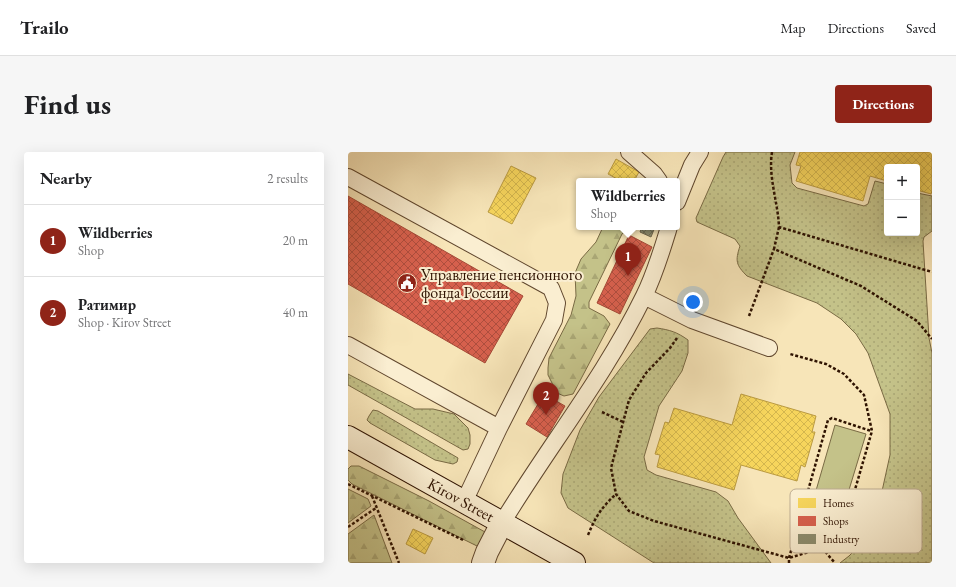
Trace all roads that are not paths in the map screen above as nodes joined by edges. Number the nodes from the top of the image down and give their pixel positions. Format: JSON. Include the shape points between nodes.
{"nodes":[{"id":1,"x":629,"y":152,"type":"edge"},
{"id":2,"x":700,"y":152,"type":"edge"},
{"id":3,"x":348,"y":177,"type":"edge"},
{"id":4,"x":656,"y":178,"type":"edge"},
{"id":5,"x":680,"y":195,"type":"edge"},
{"id":6,"x":668,"y":230,"type":"edge"},
{"id":7,"x":644,"y":296,"type":"junction"},
{"id":8,"x":348,"y":345,"type":"edge"},
{"id":9,"x":769,"y":348,"type":"road end"},
{"id":10,"x":499,"y":428,"type":"junction"},
{"id":11,"x":348,"y":437,"type":"edge"},
{"id":12,"x":464,"y":502,"type":"junction"},
{"id":13,"x":502,"y":523,"type":"junction"},
{"id":14,"x":485,"y":557,"type":"edge"},
{"id":15,"x":574,"y":563,"type":"edge"}],
"edges":[{"from":1,"to":4,"type":"lane"},
{"from":2,"to":5,"type":"lane"},
{"from":3,"to":10,"type":"lane","via":[[551,288],[557,303],[554,320]]},
{"from":6,"to":7,"type":"lane"},
{"from":7,"to":9,"type":"lane","via":[[692,320]]},
{"from":7,"to":13,"type":"lane","via":[[586,396]]},
{"from":8,"to":10,"type":"lane"},
{"from":10,"to":12,"type":"lane"},
{"from":11,"to":12,"type":"main road","name":"Kirov Street"},
{"from":12,"to":13,"type":"main road","name":"Kirov Street"},
{"from":13,"to":14,"type":"main road"},
{"from":13,"to":15,"type":"main road","name":"Kirov Street"}]}
